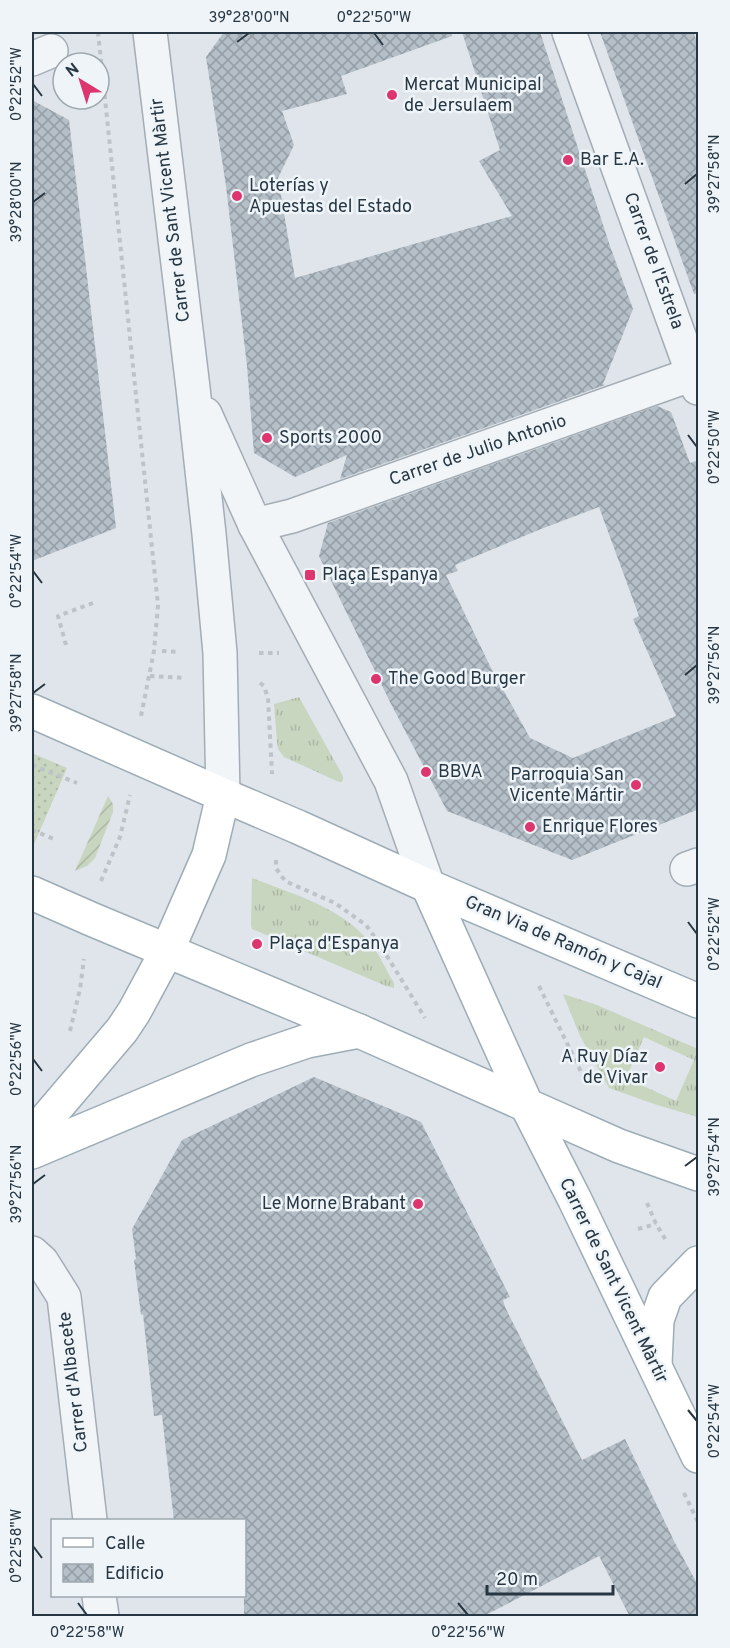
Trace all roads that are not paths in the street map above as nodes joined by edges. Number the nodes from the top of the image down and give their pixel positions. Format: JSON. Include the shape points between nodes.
{"nodes":[{"id":1,"x":150,"y":32,"type":"edge"},
{"id":2,"x":569,"y":32,"type":"edge"},
{"id":3,"x":697,"y":378,"type":"edge"},
{"id":4,"x":193,"y":388,"type":"junction"},
{"id":5,"x":255,"y":525,"type":"junction"},
{"id":6,"x":32,"y":711,"type":"edge"},
{"id":7,"x":223,"y":795,"type":"junction"},
{"id":8,"x":428,"y":886,"type":"junction"},
{"id":9,"x":32,"y":892,"type":"edge"},
{"id":10,"x":167,"y":951,"type":"junction"},
{"id":11,"x":699,"y":1001,"type":"edge"},
{"id":12,"x":359,"y":1031,"type":"junction"},
{"id":13,"x":527,"y":1106,"type":"junction"},
{"id":14,"x":32,"y":1136,"type":"edge"},
{"id":15,"x":32,"y":1152,"type":"edge"},
{"id":16,"x":699,"y":1174,"type":"edge"},
{"id":17,"x":32,"y":1253,"type":"edge"},
{"id":18,"x":686,"y":1256,"type":"edge"},
{"id":19,"x":655,"y":1366,"type":"junction"},
{"id":20,"x":699,"y":1456,"type":"edge"},
{"id":21,"x":90,"y":1519,"type":"edge"},
{"id":22,"x":99,"y":1597,"type":"edge"},
{"id":23,"x":102,"y":1617,"type":"edge"}],
"edges":[{"from":1,"to":4,"type":"street","name":"Carrer de Sant Vicent Màrtir"},
{"from":2,"to":3,"type":"street","name":"Carrer de l'Estrela"},
{"from":3,"to":5,"type":"street","name":"Carrer de Julio Antonio","via":[[292,516]]},
{"from":4,"to":5,"type":"street","name":"Carrer de Sant Vicent Màrtir"},
{"from":4,"to":7,"type":"street","name":"Carrer de Sant Vicent Màrtir","via":[[220,653]]},
{"from":5,"to":8,"type":"street","via":[[391,781]]},
{"from":6,"to":7,"type":"main road"},
{"from":7,"to":8,"type":"main road"},
{"from":7,"to":10,"type":"main road","via":[[209,855]]},
{"from":8,"to":11,"type":"main road","name":"Gran Via de Ramón y Cajal"},
{"from":8,"to":13,"type":"main road"},
{"from":9,"to":10,"type":"main road"},
{"from":10,"to":12,"type":"main road"},
{"from":10,"to":14,"type":"main road","via":[[122,1030]]},
{"from":12,"to":13,"type":"main road"},
{"from":12,"to":15,"type":"main road","via":[[307,1041],[251,1060]]},
{"from":13,"to":16,"type":"main road","via":[[619,1146]]},
{"from":13,"to":19,"type":"main road","name":"Carrer de Sant Vicent Màrtir"},
{"from":17,"to":21,"type":"street","name":"Carrer d'Albacete","via":[[64,1297]]},
{"from":18,"to":19,"type":"main road","via":[[657,1320]]},
{"from":19,"to":20,"type":"main road","name":"Carrer de Sant Vicent Màrtir"},
{"from":22,"to":23,"type":"street"}]}
